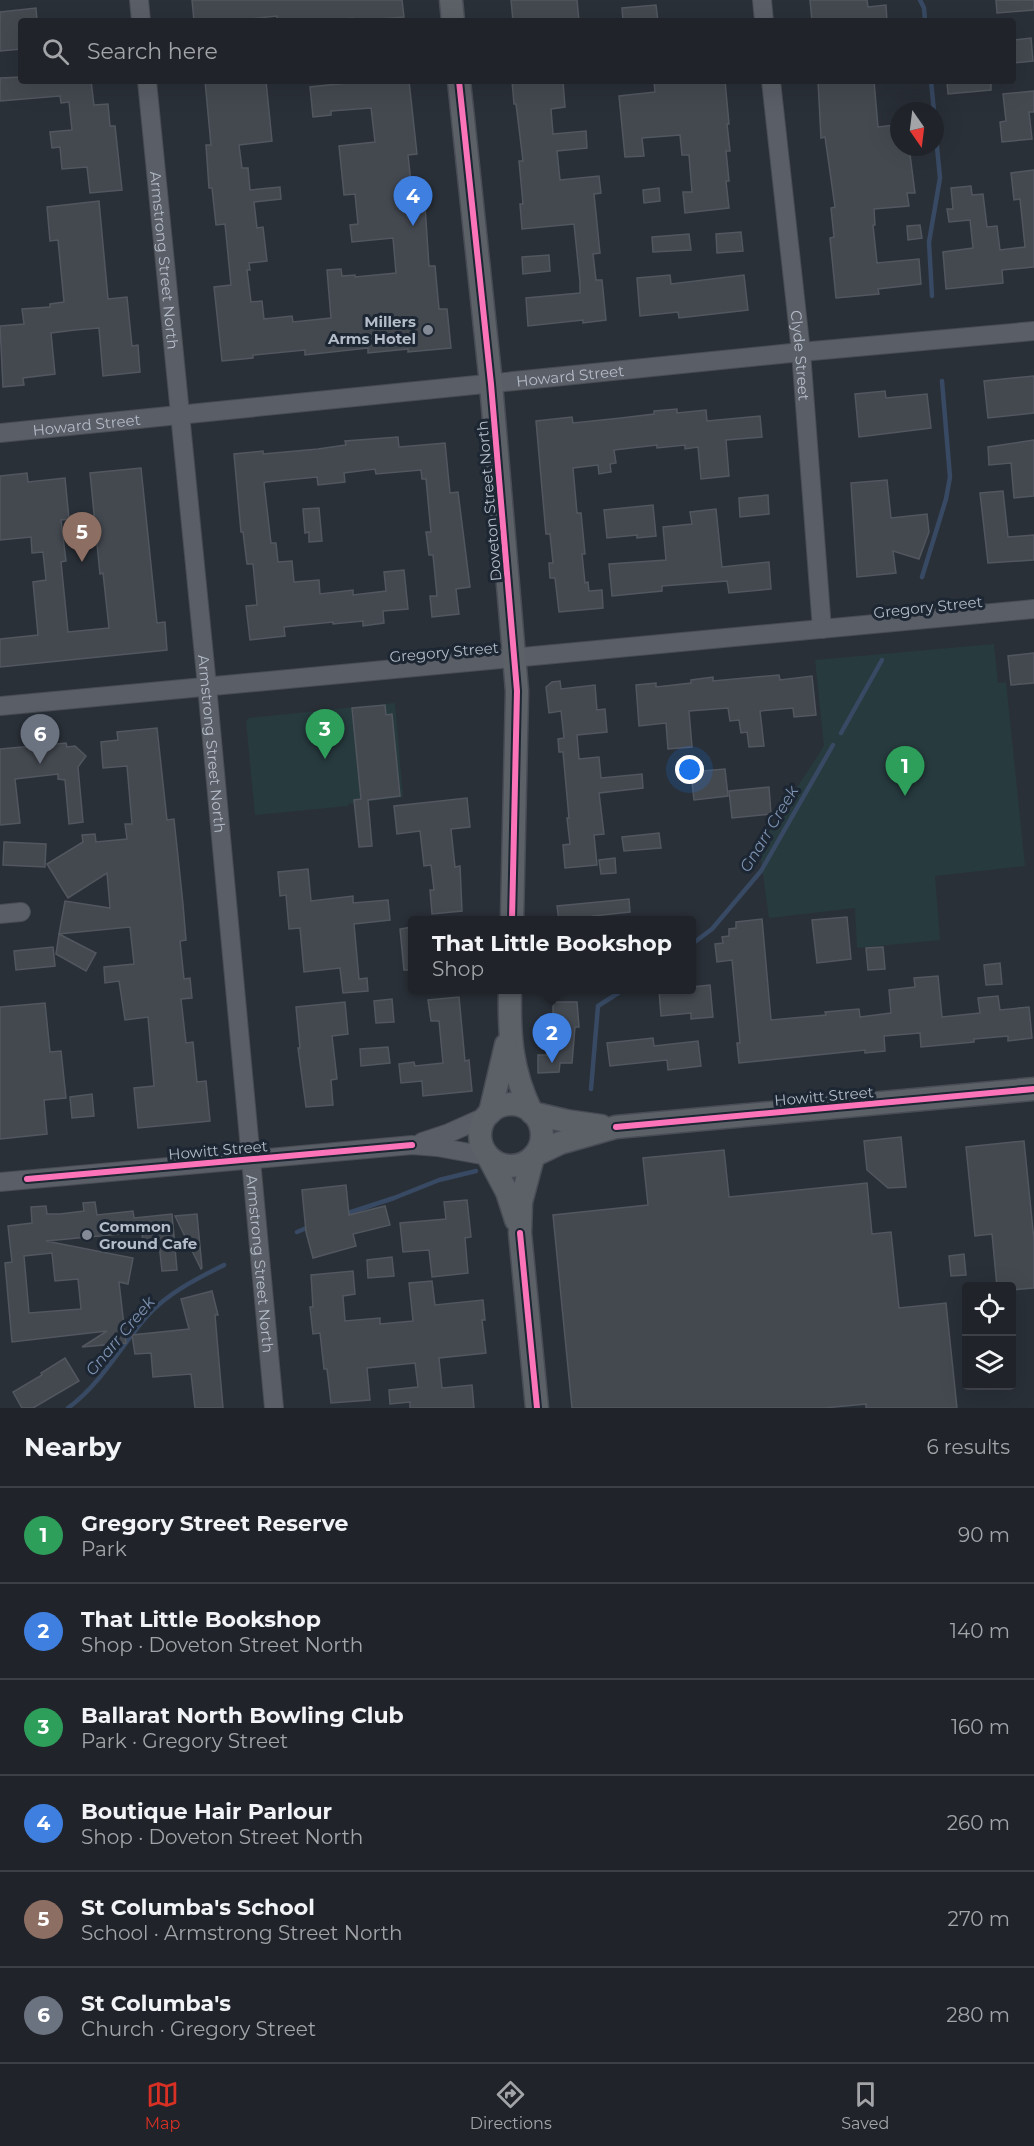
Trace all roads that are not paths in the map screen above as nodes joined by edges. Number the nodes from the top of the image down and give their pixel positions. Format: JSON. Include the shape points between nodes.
{"nodes":[{"id":1,"x":139,"y":0,"type":"edge"},
{"id":2,"x":451,"y":0,"type":"edge"},
{"id":3,"x":762,"y":0,"type":"edge"},
{"id":4,"x":141,"y":18,"type":"edge"},
{"id":5,"x":453,"y":18,"type":"edge"},
{"id":6,"x":765,"y":18,"type":"edge"},
{"id":7,"x":147,"y":84,"type":"edge"},
{"id":8,"x":459,"y":84,"type":"edge"},
{"id":9,"x":771,"y":84,"type":"edge"},
{"id":10,"x":1034,"y":331,"type":"edge"},
{"id":11,"x":801,"y":352,"type":"junction"},
{"id":12,"x":491,"y":384,"type":"junction"},
{"id":13,"x":179,"y":415,"type":"junction"},
{"id":14,"x":0,"y":433,"type":"edge"},
{"id":15,"x":1034,"y":609,"type":"edge"},
{"id":16,"x":822,"y":629,"type":"junction"},
{"id":17,"x":514,"y":658,"type":"junction"},
{"id":18,"x":207,"y":686,"type":"junction"},
{"id":19,"x":0,"y":706,"type":"edge"},
{"id":20,"x":21,"y":912,"type":"dead end"},
{"id":21,"x":0,"y":914,"type":"edge"},
{"id":22,"x":512,"y":916,"type":"edge"},
{"id":23,"x":510,"y":994,"type":"edge"},
{"id":24,"x":509,"y":1032,"type":"junction"},
{"id":25,"x":1034,"y":1089,"type":"edge"},
{"id":26,"x":532,"y":1112,"type":"junction"},
{"id":27,"x":488,"y":1114,"type":"junction"},
{"id":28,"x":616,"y":1127,"type":"junction"},
{"id":29,"x":412,"y":1145,"type":"junction"},
{"id":30,"x":534,"y":1156,"type":"junction"},
{"id":31,"x":488,"y":1157,"type":"junction"},
{"id":32,"x":250,"y":1159,"type":"junction"},
{"id":33,"x":0,"y":1182,"type":"edge"},
{"id":34,"x":520,"y":1233,"type":"junction"},
{"id":35,"x":274,"y":1408,"type":"edge"},
{"id":36,"x":537,"y":1408,"type":"edge"}],
"edges":[{"from":1,"to":4,"type":"street"},
{"from":2,"to":5,"type":"main road"},
{"from":3,"to":6,"type":"street"},
{"from":7,"to":13,"type":"street","name":"Armstrong Street North"},
{"from":8,"to":12,"type":"main road","name":"Doveton Street North"},
{"from":9,"to":11,"type":"street","name":"Clyde Street"},
{"from":10,"to":11,"type":"street","name":"Howard Street"},
{"from":11,"to":12,"type":"street","name":"Howard Street"},
{"from":11,"to":16,"type":"street","name":"Clyde Street"},
{"from":12,"to":13,"type":"street","name":"Howard Street"},
{"from":12,"to":17,"type":"main road","name":"Doveton Street North"},
{"from":13,"to":14,"type":"street","name":"Howard Street"},
{"from":13,"to":18,"type":"street","name":"Armstrong Street North"},
{"from":15,"to":16,"type":"street","name":"Gregory Street"},
{"from":16,"to":17,"type":"street","name":"Gregory Street"},
{"from":17,"to":18,"type":"street","name":"Gregory Street"},
{"from":17,"to":22,"type":"main road","name":"Doveton Street North","via":[[517,706]]},
{"from":18,"to":19,"type":"street","name":"Gregory Street"},
{"from":18,"to":32,"type":"street","name":"Armstrong Street North"},
{"from":20,"to":21,"type":"street"},
{"from":23,"to":24,"type":"main road"},
{"from":24,"to":26,"type":"main road","via":[[518,1081]]},
{"from":24,"to":27,"type":"main road"},
{"from":25,"to":28,"type":"main road","name":"Howitt Street"},
{"from":26,"to":27,"type":"main road","via":[[510,1104]]},
{"from":26,"to":28,"type":"main road","name":"Howitt Street","via":[[573,1123]]},
{"from":26,"to":30,"type":"main road","via":[[542,1133]]},
{"from":27,"to":29,"type":"street","name":"Howitt Street"},
{"from":27,"to":31,"type":"main road","via":[[480,1136]]},
{"from":28,"to":30,"type":"main road","name":"Howitt Street","via":[[558,1144]]},
{"from":29,"to":31,"type":"street","name":"Howitt Street"},
{"from":29,"to":32,"type":"street","name":"Howitt Street"},
{"from":30,"to":31,"type":"main road","via":[[514,1166],[499,1164]]},
{"from":30,"to":34,"type":"main road","via":[[521,1202]]},
{"from":31,"to":34,"type":"main road","via":[[507,1192]]},
{"from":32,"to":33,"type":"street","name":"Howitt Street"},
{"from":32,"to":35,"type":"street","name":"Armstrong Street North"},
{"from":34,"to":36,"type":"main road"}]}
